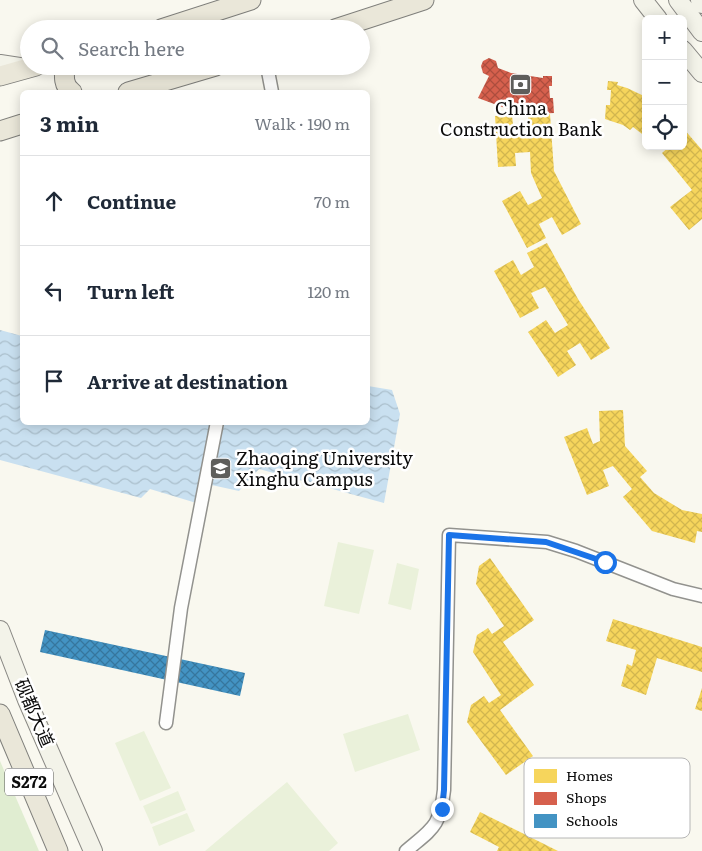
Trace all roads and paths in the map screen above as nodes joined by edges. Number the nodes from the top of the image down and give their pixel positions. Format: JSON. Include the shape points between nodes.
{"nodes":[{"id":1,"x":251,"y":0,"type":"edge"},
{"id":2,"x":424,"y":0,"type":"edge"},
{"id":3,"x":643,"y":0,"type":"edge"},
{"id":4,"x":678,"y":0,"type":"edge"},
{"id":5,"x":700,"y":0,"type":"edge"},
{"id":6,"x":702,"y":4,"type":"edge"},
{"id":7,"x":655,"y":15,"type":"edge"},
{"id":8,"x":189,"y":20,"type":"edge"},
{"id":9,"x":363,"y":20,"type":"edge"},
{"id":10,"x":702,"y":32,"type":"edge"},
{"id":11,"x":687,"y":55,"type":"edge"},
{"id":12,"x":0,"y":64,"type":"edge"},
{"id":13,"x":20,"y":66,"type":"edge"},
{"id":14,"x":20,"y":70,"type":"edge"},
{"id":15,"x":702,"y":74,"type":"edge"},
{"id":16,"x":64,"y":75,"type":"edge"},
{"id":17,"x":186,"y":75,"type":"edge"},
{"id":18,"x":269,"y":75,"type":"edge"},
{"id":19,"x":0,"y":76,"type":"edge"},
{"id":20,"x":69,"y":90,"type":"edge"},
{"id":21,"x":135,"y":90,"type":"edge"},
{"id":22,"x":272,"y":90,"type":"edge"},
{"id":23,"x":20,"y":125,"type":"edge"},
{"id":24,"x":0,"y":131,"type":"edge"},
{"id":25,"x":216,"y":425,"type":"edge"},
{"id":26,"x":702,"y":596,"type":"edge"},
{"id":27,"x":0,"y":630,"type":"edge"},
{"id":28,"x":0,"y":664,"type":"edge"},
{"id":29,"x":27,"y":700,"type":"junction"},
{"id":30,"x":0,"y":714,"type":"edge"},
{"id":31,"x":166,"y":723,"type":"dead end"},
{"id":32,"x":58,"y":851,"type":"edge"},
{"id":33,"x":94,"y":851,"type":"edge"},
{"id":34,"x":406,"y":851,"type":"edge"}],
"edges":[{"from":1,"to":8,"type":"main road"},
{"from":2,"to":9,"type":"main road"},
{"from":3,"to":7,"type":"street"},
{"from":4,"to":10,"type":"street"},
{"from":5,"to":6,"type":"street"},
{"from":11,"to":15,"type":"street"},
{"from":12,"to":13,"type":"street"},
{"from":14,"to":19,"type":"main road"},
{"from":16,"to":20,"type":"main road"},
{"from":17,"to":21,"type":"main road"},
{"from":18,"to":22,"type":"street"},
{"from":23,"to":24,"type":"main road"},
{"from":25,"to":31,"type":"street","via":[[181,608]]},
{"from":26,"to":34,"type":"street","via":[[673,589],[546,542],[449,535],[442,809],[435,826]]},
{"from":27,"to":29,"type":"street","name":"砚都大道"},
{"from":28,"to":29,"type":"street"},
{"from":29,"to":33,"type":"street","name":"砚都大道"},
{"from":30,"to":32,"type":"main road","name":"砚都大道","number":"S272"}]}
